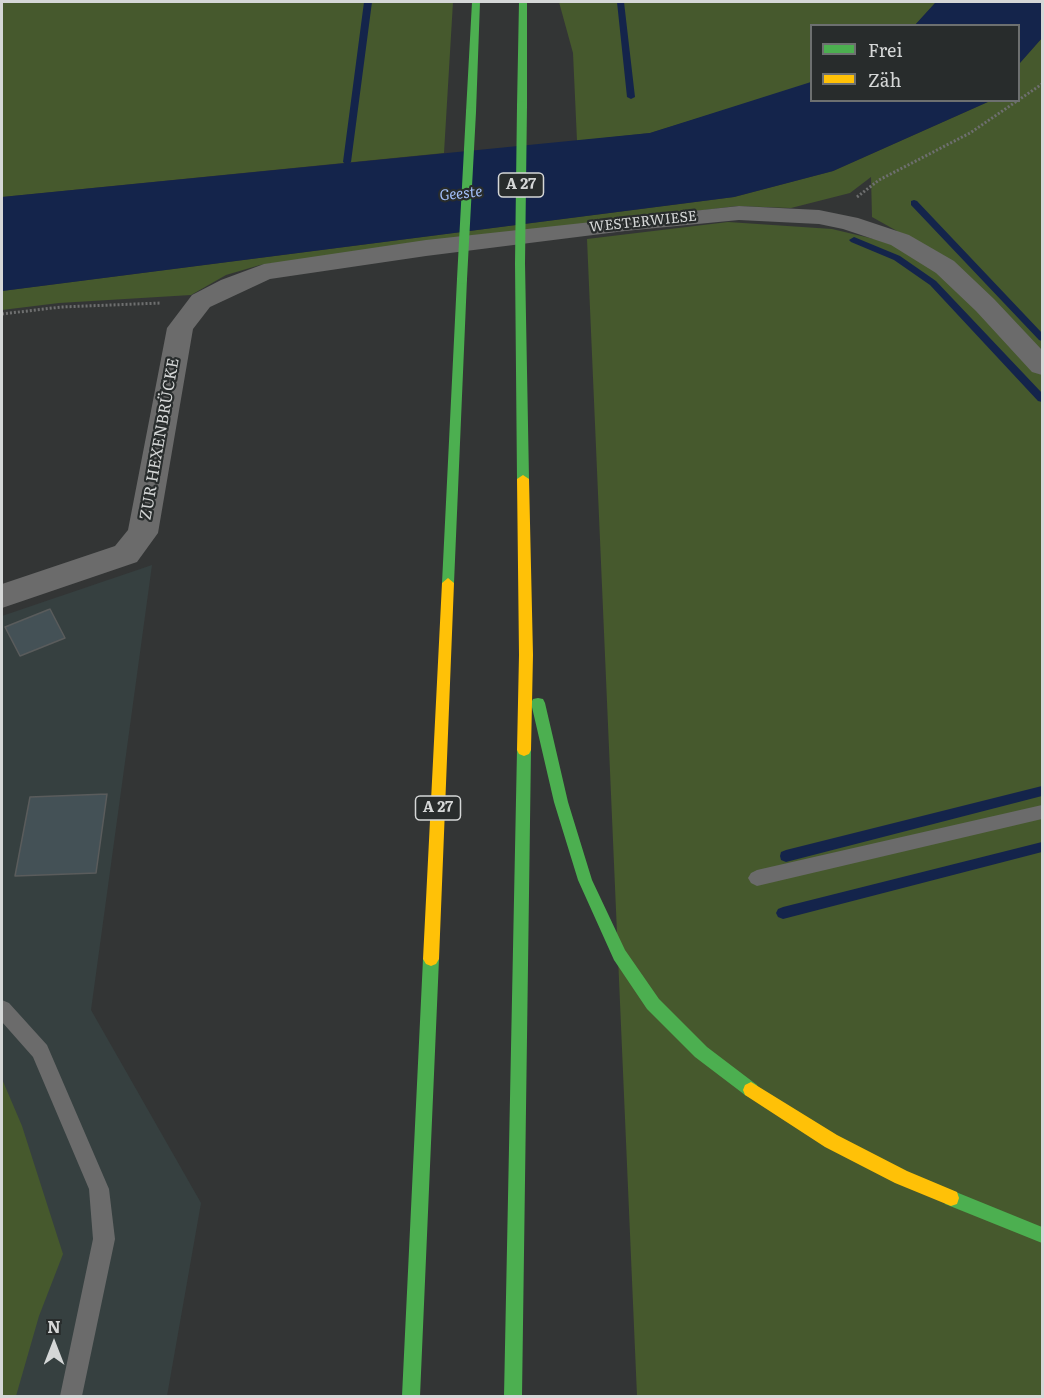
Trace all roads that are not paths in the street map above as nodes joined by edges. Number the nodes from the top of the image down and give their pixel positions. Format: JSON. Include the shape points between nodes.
{"nodes":[{"id":1,"x":477,"y":2,"type":"edge"},
{"id":2,"x":523,"y":2,"type":"edge"},
{"id":3,"x":201,"y":301,"type":"joint"},
{"id":4,"x":1042,"y":366,"type":"edge"},
{"id":5,"x":2,"y":596,"type":"edge"},
{"id":6,"x":526,"y":655,"type":"junction"},
{"id":7,"x":1042,"y":812,"type":"edge"},
{"id":8,"x":757,"y":878,"type":"dead end"},
{"id":9,"x":2,"y":1009,"type":"edge"},
{"id":10,"x":1042,"y":1235,"type":"edge"},
{"id":11,"x":414,"y":1337,"type":"junction"},
{"id":12,"x":71,"y":1396,"type":"edge"},
{"id":13,"x":406,"y":1396,"type":"edge"},
{"id":14,"x":411,"y":1396,"type":"edge"},
{"id":15,"x":513,"y":1396,"type":"edge"}],
"edges":[{"from":1,"to":11,"type":"highway","number":"A 27","bridge":true},
{"from":2,"to":6,"type":"highway","number":"A 27","bridge":true,"via":[[520,263]]},
{"from":3,"to":4,"type":"street","name":"WESTERWIESE","via":[[264,272],[426,248],[739,213],[819,217],[900,240],[945,267]]},
{"from":3,"to":5,"type":"street","name":"ZUR HEXENBRÜCKE","via":[[180,328],[143,533],[126,554]]},
{"from":6,"to":10,"type":"highway","via":[[561,802],[585,880],[619,955],[653,1004],[701,1052],[764,1100],[831,1141],[901,1176]]},
{"from":6,"to":15,"type":"highway","number":"A 27"},
{"from":7,"to":8,"type":"lane"},
{"from":9,"to":12,"type":"lane","via":[[40,1051],[99,1189],[105,1239]]},
{"from":11,"to":13,"type":"highway"},
{"from":11,"to":14,"type":"highway","number":"A 27"}]}
